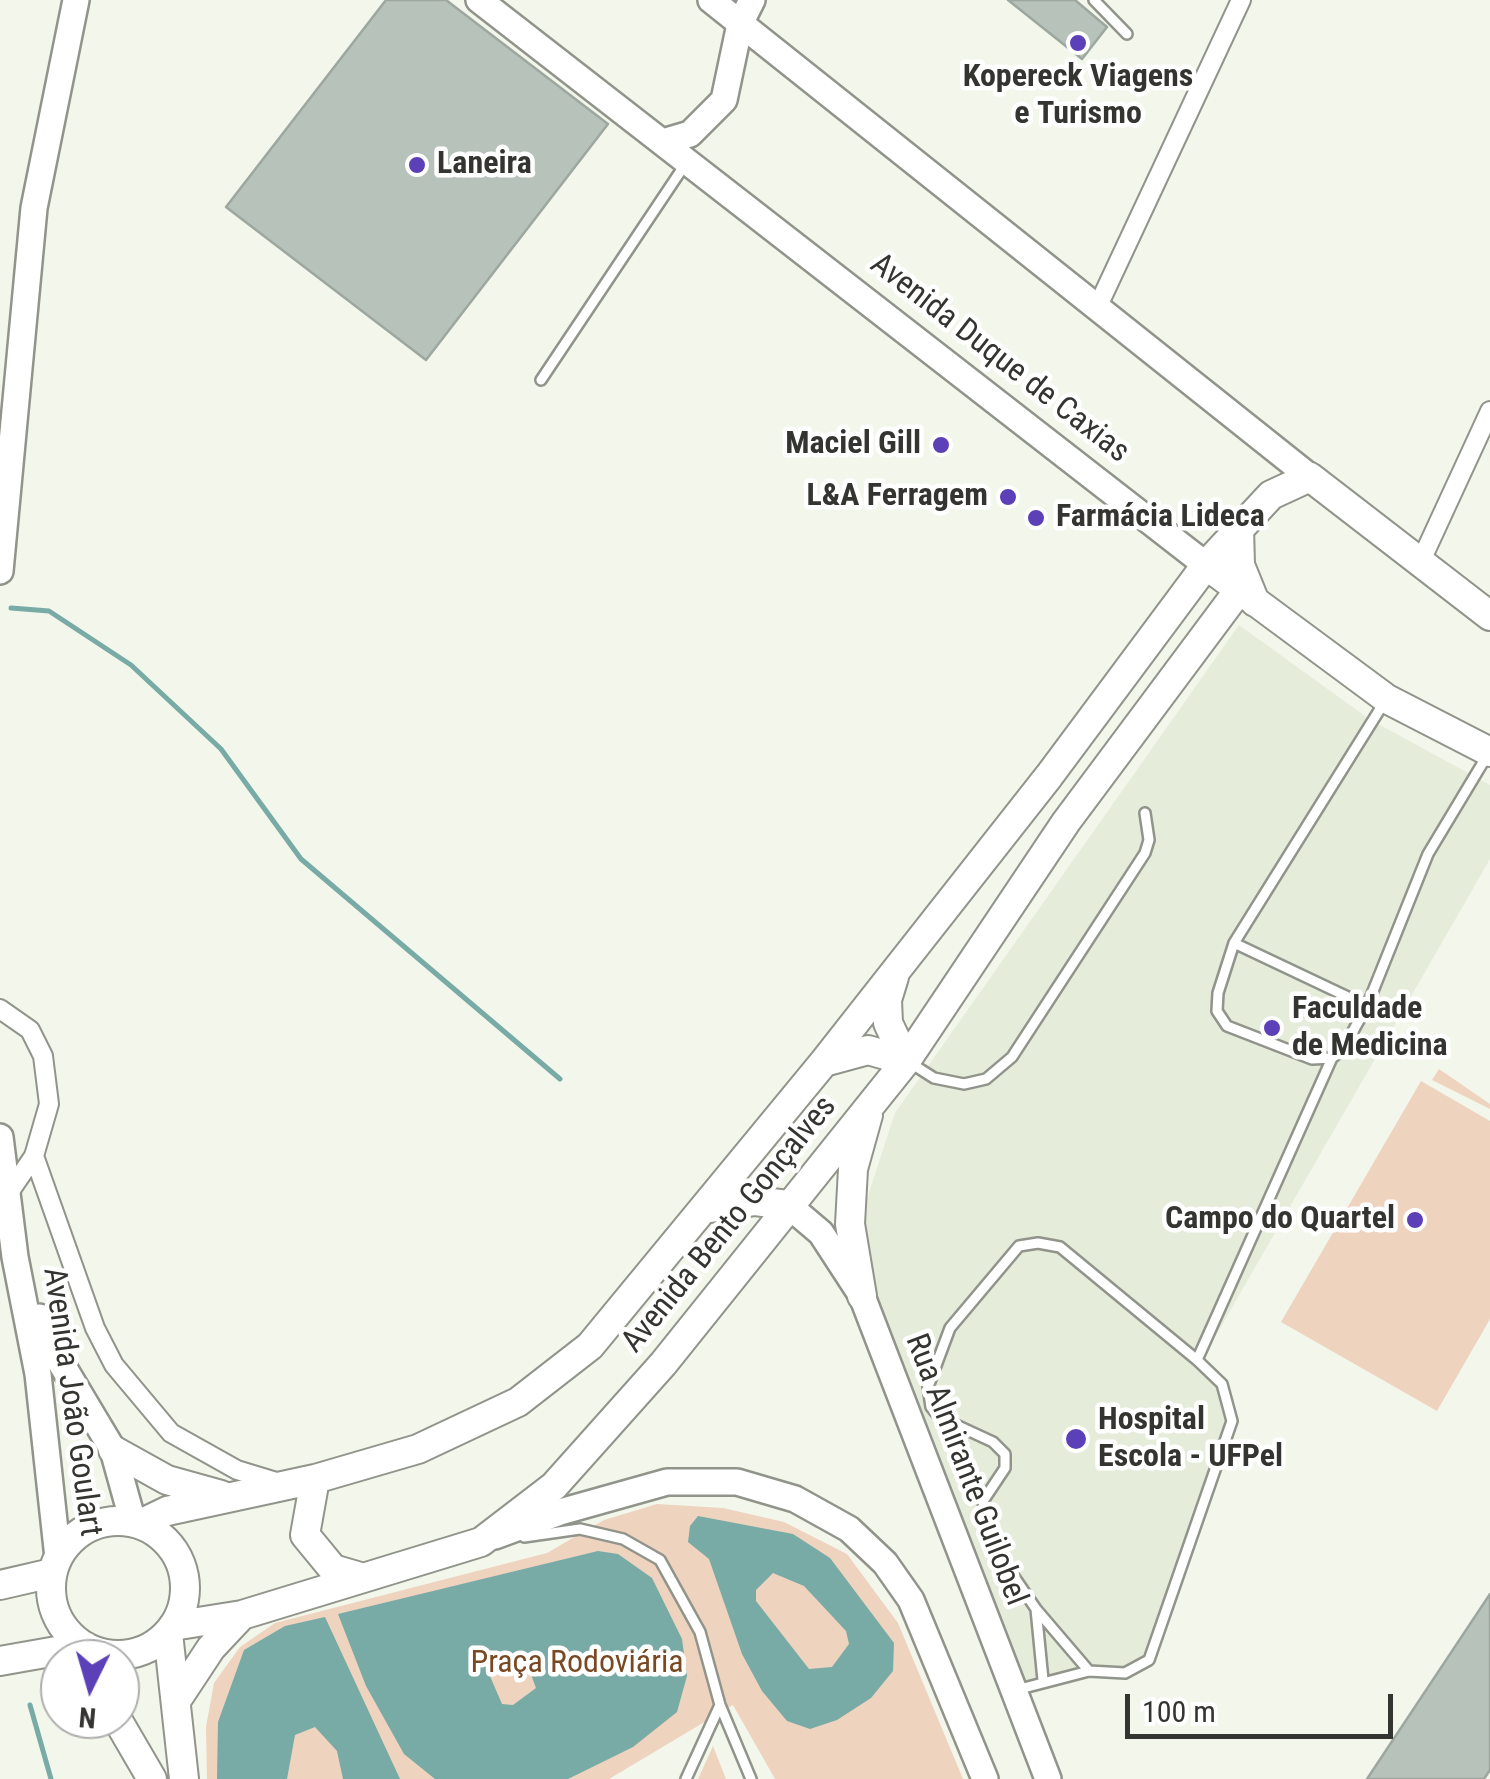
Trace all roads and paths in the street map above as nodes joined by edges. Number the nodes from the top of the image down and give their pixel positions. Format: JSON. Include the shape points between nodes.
{"nodes":[{"id":1,"x":76,"y":0,"type":"edge"},
{"id":2,"x":479,"y":0,"type":"edge"},
{"id":3,"x":711,"y":0,"type":"edge"},
{"id":4,"x":1094,"y":0,"type":"edge"},
{"id":5,"x":1241,"y":0,"type":"edge"},
{"id":6,"x":746,"y":12,"type":"edge"},
{"id":7,"x":1127,"y":34,"type":"dead end"},
{"id":8,"x":663,"y":142,"type":"junction"},
{"id":9,"x":688,"y":161,"type":"junction"},
{"id":10,"x":1097,"y":308,"type":"junction"},
{"id":11,"x":541,"y":380,"type":"dead end"},
{"id":12,"x":1490,"y":411,"type":"edge"},
{"id":13,"x":1310,"y":477,"type":"junction"},
{"id":14,"x":1239,"y":527,"type":"junction"},
{"id":15,"x":1206,"y":565,"type":"junction"},
{"id":16,"x":1419,"y":565,"type":"junction"},
{"id":17,"x":0,"y":571,"type":"edge"},
{"id":18,"x":1247,"y":596,"type":"junction"},
{"id":19,"x":1490,"y":616,"type":"edge"},
{"id":20,"x":1386,"y":699,"type":"junction"},
{"id":21,"x":1490,"y":751,"type":"edge"},
{"id":22,"x":1145,"y":813,"type":"dead end"},
{"id":23,"x":1234,"y":943,"type":"junction"},
{"id":24,"x":896,"y":970,"type":"junction"},
{"id":25,"x":1366,"y":1006,"type":"junction"},
{"id":26,"x":0,"y":1008,"type":"edge"},
{"id":27,"x":1332,"y":1058,"type":"junction"},
{"id":28,"x":906,"y":1061,"type":"junction"},
{"id":29,"x":824,"y":1062,"type":"junction"},
{"id":30,"x":870,"y":1108,"type":"junction"},
{"id":31,"x":0,"y":1137,"type":"edge"},
{"id":32,"x":34,"y":1156,"type":"junction"},
{"id":33,"x":8,"y":1194,"type":"junction"},
{"id":34,"x":788,"y":1204,"type":"junction"},
{"id":35,"x":704,"y":1208,"type":"junction"},
{"id":36,"x":14,"y":1256,"type":"junction"},
{"id":37,"x":862,"y":1296,"type":"junction"},
{"id":38,"x":1197,"y":1360,"type":"junction"},
{"id":39,"x":114,"y":1450,"type":"junction"},
{"id":40,"x":315,"y":1479,"type":"junction"},
{"id":41,"x":284,"y":1484,"type":"junction"},
{"id":42,"x":227,"y":1496,"type":"junction"},
{"id":43,"x":136,"y":1523,"type":"junction"},
{"id":44,"x":481,"y":1542,"type":"junction"},
{"id":45,"x":55,"y":1566,"type":"junction"},
{"id":46,"x":357,"y":1576,"type":"junction"},
{"id":47,"x":0,"y":1585,"type":"edge"},
{"id":48,"x":1036,"y":1609,"type":"junction"},
{"id":49,"x":242,"y":1614,"type":"junction"},
{"id":50,"x":171,"y":1630,"type":"junction"},
{"id":51,"x":77,"y":1639,"type":"edge"},
{"id":52,"x":140,"y":1649,"type":"edge"},
{"id":53,"x":40,"y":1656,"type":"edge"},
{"id":54,"x":13,"y":1658,"type":"edge"},
{"id":55,"x":40,"y":1663,"type":"edge"},
{"id":56,"x":1090,"y":1671,"type":"junction"},
{"id":57,"x":1044,"y":1680,"type":"junction"},
{"id":58,"x":1015,"y":1690,"type":"junction"},
{"id":59,"x":178,"y":1698,"type":"junction"},
{"id":60,"x":720,"y":1705,"type":"junction"},
{"id":61,"x":129,"y":1739,"type":"edge"},
{"id":62,"x":152,"y":1779,"type":"edge"},
{"id":63,"x":184,"y":1779,"type":"edge"},
{"id":64,"x":686,"y":1779,"type":"edge"},
{"id":65,"x":750,"y":1779,"type":"edge"},
{"id":66,"x":985,"y":1779,"type":"edge"},
{"id":67,"x":1048,"y":1779,"type":"edge"}],
"edges":[{"from":1,"to":17,"type":"main road","via":[[34,208]]},
{"from":2,"to":8,"type":"main road","name":"Avenida Duque de Caxias"},
{"from":3,"to":6,"type":"main road"},
{"from":4,"to":7,"type":"lane"},
{"from":5,"to":10,"type":"street"},
{"from":6,"to":8,"type":"main road","via":[[724,100],[690,134]]},
{"from":6,"to":10,"type":"main road"},
{"from":8,"to":9,"type":"main road","name":"Avenida Duque de Caxias"},
{"from":9,"to":11,"type":"lane"},
{"from":9,"to":15,"type":"main road","name":"Avenida Duque de Caxias"},
{"from":10,"to":13,"type":"main road"},
{"from":12,"to":16,"type":"street"},
{"from":13,"to":14,"type":"main road","name":"Avenida Bento Gonçalves","via":[[1270,495]]},
{"from":13,"to":16,"type":"main road"},
{"from":14,"to":15,"type":"main road","name":"Avenida Bento Gonçalves"},
{"from":14,"to":18,"type":"main road"},
{"from":15,"to":18,"type":"main road","name":"Avenida Duque de Caxias"},
{"from":15,"to":24,"type":"main road","name":"Avenida Bento Gonçalves"},
{"from":16,"to":19,"type":"main road"},
{"from":18,"to":20,"type":"main road","name":"Avenida Duque de Caxias"},
{"from":18,"to":28,"type":"main road","name":"Avenida Bento Gonçalves","via":[[1066,822]]},
{"from":20,"to":21,"type":"main road","name":"Avenida Duque de Caxias"},
{"from":20,"to":23,"type":"lane"},
{"from":21,"to":25,"type":"lane","via":[[1428,854]]},
{"from":22,"to":28,"type":"lane","via":[[1145,853],[1012,1056],[986,1079],[964,1084],[934,1078]]},
{"from":23,"to":25,"type":"lane"},
{"from":23,"to":27,"type":"lane","via":[[1218,993],[1227,1026],[1312,1059]]},
{"from":24,"to":28,"type":"main road","via":[[888,1023]]},
{"from":24,"to":29,"type":"main road","name":"Avenida Bento Gonçalves"},
{"from":25,"to":27,"type":"lane"},
{"from":26,"to":32,"type":"street","via":[[30,1030],[43,1056],[49,1104]]},
{"from":27,"to":38,"type":"lane"},
{"from":28,"to":29,"type":"main road","via":[[868,1050]]},
{"from":28,"to":30,"type":"main road","name":"Avenida Bento Gonçalves"},
{"from":29,"to":35,"type":"main road","name":"Avenida Bento Gonçalves"},
{"from":30,"to":34,"type":"main road","name":"Avenida Bento Gonçalves"},
{"from":30,"to":37,"type":"main road","via":[[854,1169],[850,1224]]},
{"from":31,"to":33,"type":"main road","name":"Avenida João Goulart"},
{"from":32,"to":33,"type":"street"},
{"from":32,"to":41,"type":"street","via":[[114,1365],[171,1434],[238,1470]]},
{"from":33,"to":36,"type":"main road","name":"Avenida João Goulart"},
{"from":34,"to":35,"type":"main road"},
{"from":34,"to":37,"type":"main road","name":"Rua Almirante Guilobel","via":[[821,1233]]},
{"from":34,"to":44,"type":"main road","name":"Avenida Bento Gonçalves","via":[[583,1457]]},
{"from":35,"to":40,"type":"main road","name":"Avenida Bento Gonçalves","via":[[557,1376],[469,1428]]},
{"from":36,"to":39,"type":"main road","name":"Avenida João Goulart","via":[[55,1353]]},
{"from":36,"to":45,"type":"main road","name":"Avenida João Goulart","via":[[38,1374]]},
{"from":37,"to":58,"type":"main road","name":"Rua Almirante Guilobel"},
{"from":38,"to":48,"type":"lane","via":[[1060,1247],[1038,1243],[1019,1246],[950,1328],[928,1387],[932,1407],[1005,1454],[1006,1468],[981,1515],[986,1537]]},
{"from":38,"to":56,"type":"lane","via":[[1222,1384],[1232,1421],[1223,1456],[1149,1660],[1125,1673]]},
{"from":39,"to":42,"type":"main road","via":[[166,1480]]},
{"from":39,"to":43,"type":"main road","name":"Avenida João Goulart"},
{"from":40,"to":41,"type":"main road","name":"Avenida Bento Gonçalves"},
{"from":40,"to":46,"type":"main road","via":[[305,1535],[333,1569]]},
{"from":41,"to":42,"type":"main road","name":"Avenida Bento Gonçalves"},
{"from":42,"to":43,"type":"main road","name":"Avenida Bento Gonçalves"},
{"from":43,"to":45,"type":"main road","name":"Avenida Bento Gonçalves","via":[[89,1527],[70,1540]]},
{"from":43,"to":50,"type":"main road","name":"Avenida João Goulart","via":[[162,1536],[182,1567],[184,1604]]},
{"from":44,"to":46,"type":"main road","name":"Avenida Bento Gonçalves"},
{"from":44,"to":60,"type":"lane","via":[[580,1530],[623,1540],[660,1560],[700,1632]]},
{"from":44,"to":66,"type":"main road","via":[[667,1482],[737,1482],[796,1499],[849,1529],[911,1600]]},
{"from":45,"to":47,"type":"main road","name":"Avenida Bento Gonçalves"},
{"from":45,"to":51,"type":"main road","name":"Avenida João Goulart","via":[[52,1601]]},
{"from":46,"to":49,"type":"main road","name":"Avenida Bento Gonçalves"},
{"from":48,"to":56,"type":"lane"},
{"from":48,"to":57,"type":"lane"},
{"from":49,"to":50,"type":"main road","name":"Avenida Bento Gonçalves"},
{"from":49,"to":59,"type":"main road"},
{"from":50,"to":52,"type":"main road","name":"Avenida Bento Gonçalves"},
{"from":50,"to":59,"type":"main road","name":"Avenida João Goulart"},
{"from":53,"to":54,"type":"main road","name":"Avenida Bento Gonçalves"},
{"from":54,"to":55,"type":"main road"},
{"from":56,"to":57,"type":"lane"},
{"from":57,"to":58,"type":"lane"},
{"from":58,"to":67,"type":"main road","name":"Rua Almirante Guilobel"},
{"from":59,"to":63,"type":"main road","name":"Avenida João Goulart"},
{"from":60,"to":64,"type":"lane"},
{"from":60,"to":65,"type":"lane"},
{"from":61,"to":62,"type":"main road"}]}
